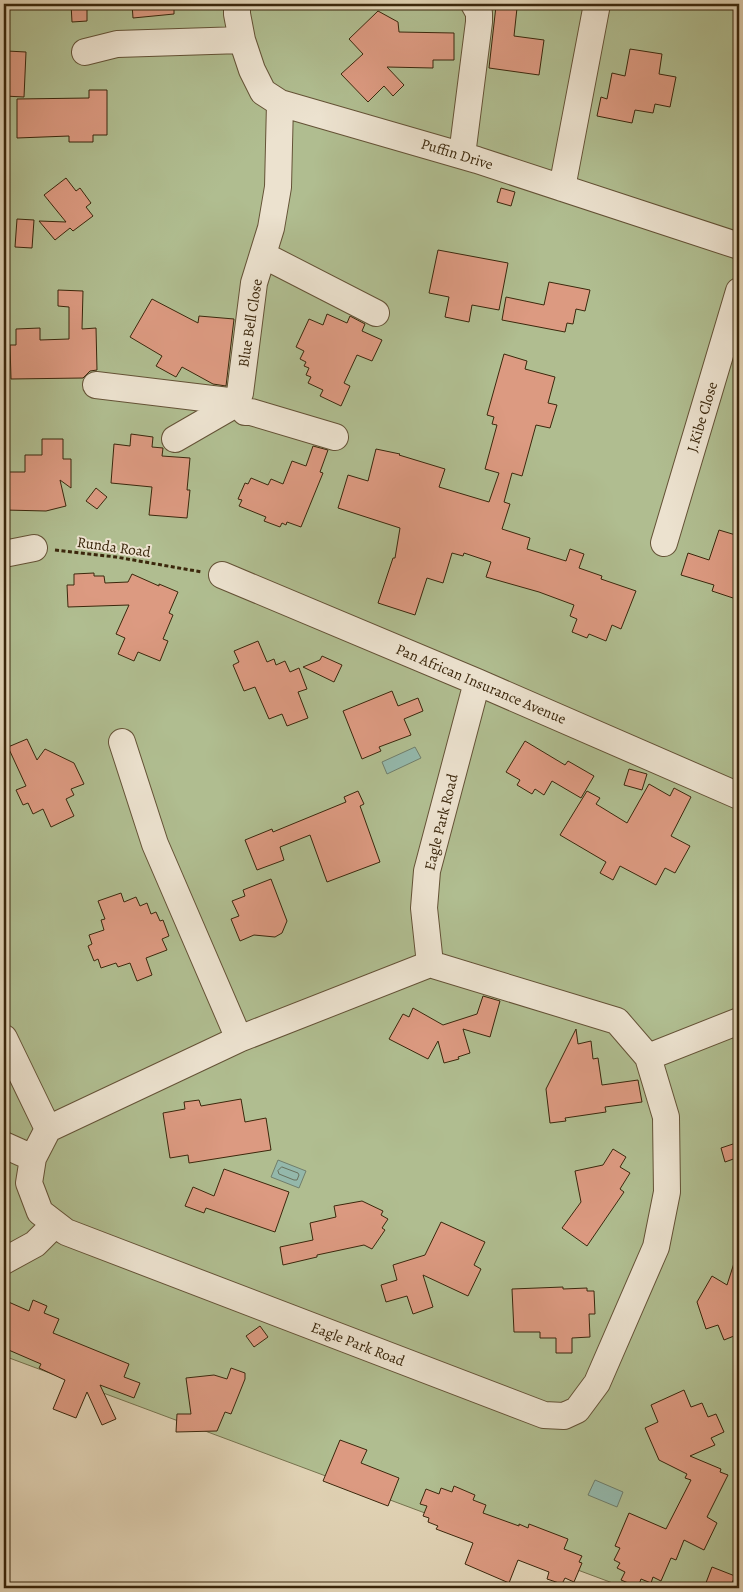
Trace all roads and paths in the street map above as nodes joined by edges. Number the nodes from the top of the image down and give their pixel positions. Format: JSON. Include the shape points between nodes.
{"nodes":[{"id":1,"x":237,"y":4,"type":"edge"},
{"id":2,"x":474,"y":4,"type":"edge"},
{"id":3,"x":597,"y":4,"type":"edge"},
{"id":4,"x":242,"y":40,"type":"junction"},
{"id":5,"x":85,"y":52,"type":"dead end"},
{"id":6,"x":280,"y":103,"type":"junction"},
{"id":7,"x":462,"y":156,"type":"junction"},
{"id":8,"x":562,"y":188,"type":"junction"},
{"id":9,"x":739,"y":246,"type":"edge"},
{"id":10,"x":263,"y":255,"type":"junction"},
{"id":11,"x":739,"y":291,"type":"edge"},
{"id":12,"x":376,"y":313,"type":"dead end"},
{"id":13,"x":96,"y":385,"type":"dead end"},
{"id":14,"x":237,"y":402,"type":"junction"},
{"id":15,"x":335,"y":437,"type":"dead end"},
{"id":16,"x":176,"y":439,"type":"dead end"},
{"id":17,"x":664,"y":543,"type":"dead end"},
{"id":18,"x":34,"y":548,"type":"joint"},
{"id":19,"x":4,"y":554,"type":"edge"},
{"id":20,"x":222,"y":575,"type":"joint"},
{"id":21,"x":477,"y":682,"type":"junction"},
{"id":22,"x":122,"y":742,"type":"dead end"},
{"id":23,"x":739,"y":796,"type":"edge"},
{"id":24,"x":430,"y":964,"type":"junction"},
{"id":25,"x":739,"y":1021,"type":"edge"},
{"id":26,"x":4,"y":1038,"type":"edge"},
{"id":27,"x":239,"y":1038,"type":"junction"},
{"id":28,"x":648,"y":1057,"type":"junction"},
{"id":29,"x":48,"y":1129,"type":"junction"},
{"id":30,"x":4,"y":1145,"type":"edge"},
{"id":31,"x":33,"y":1158,"type":"junction"},
{"id":32,"x":55,"y":1224,"type":"junction"},
{"id":33,"x":4,"y":1261,"type":"edge"}],
"edges":[{"from":1,"to":4,"type":"street","name":"Puffin Drive"},
{"from":2,"to":7,"type":"street","via":[[479,12],[479,22]]},
{"from":3,"to":8,"type":"street"},
{"from":4,"to":5,"type":"street","via":[[117,44]]},
{"from":4,"to":6,"type":"street","name":"Puffin Drive","via":[[262,92]]},
{"from":6,"to":7,"type":"street","name":"Puffin Drive"},
{"from":6,"to":10,"type":"street","name":"Blue Bell Close","via":[[278,187]]},
{"from":7,"to":8,"type":"street","name":"Puffin Drive"},
{"from":8,"to":9,"type":"street","name":"Puffin Drive"},
{"from":10,"to":12,"type":"street"},
{"from":10,"to":14,"type":"street","name":"Blue Bell Close","via":[[254,284]]},
{"from":11,"to":17,"type":"street","name":"J.Kibe Close"},
{"from":13,"to":14,"type":"street"},
{"from":14,"to":15,"type":"street","via":[[245,412]]},
{"from":14,"to":16,"type":"street"},
{"from":18,"to":19,"type":"street"},
{"from":18,"to":20,"type":"path","name":"Runda Road","via":[[116,557]]},
{"from":20,"to":21,"type":"street","name":"Pan African Insurance Avenue"},
{"from":21,"to":23,"type":"street","name":"Pan African Insurance Avenue"},
{"from":21,"to":24,"type":"street","name":"Eagle Park Road","via":[[427,871],[424,908]]},
{"from":22,"to":27,"type":"street","via":[[155,844]]},
{"from":24,"to":27,"type":"street"},
{"from":24,"to":28,"type":"street","name":"Eagle Park Road","via":[[617,1021]]},
{"from":25,"to":28,"type":"street"},
{"from":26,"to":29,"type":"street"},
{"from":27,"to":29,"type":"street"},
{"from":28,"to":32,"type":"street","name":"Eagle Park Road","via":[[666,1117],[667,1192],[656,1247],[597,1383],[577,1410],[564,1416],[544,1415],[66,1232]]},
{"from":29,"to":31,"type":"street","name":"Eagle Park Road"},
{"from":30,"to":31,"type":"street"},
{"from":31,"to":32,"type":"street","name":"Eagle Park Road","via":[[29,1183],[40,1212]]},
{"from":32,"to":33,"type":"street","via":[[35,1244]]}]}
